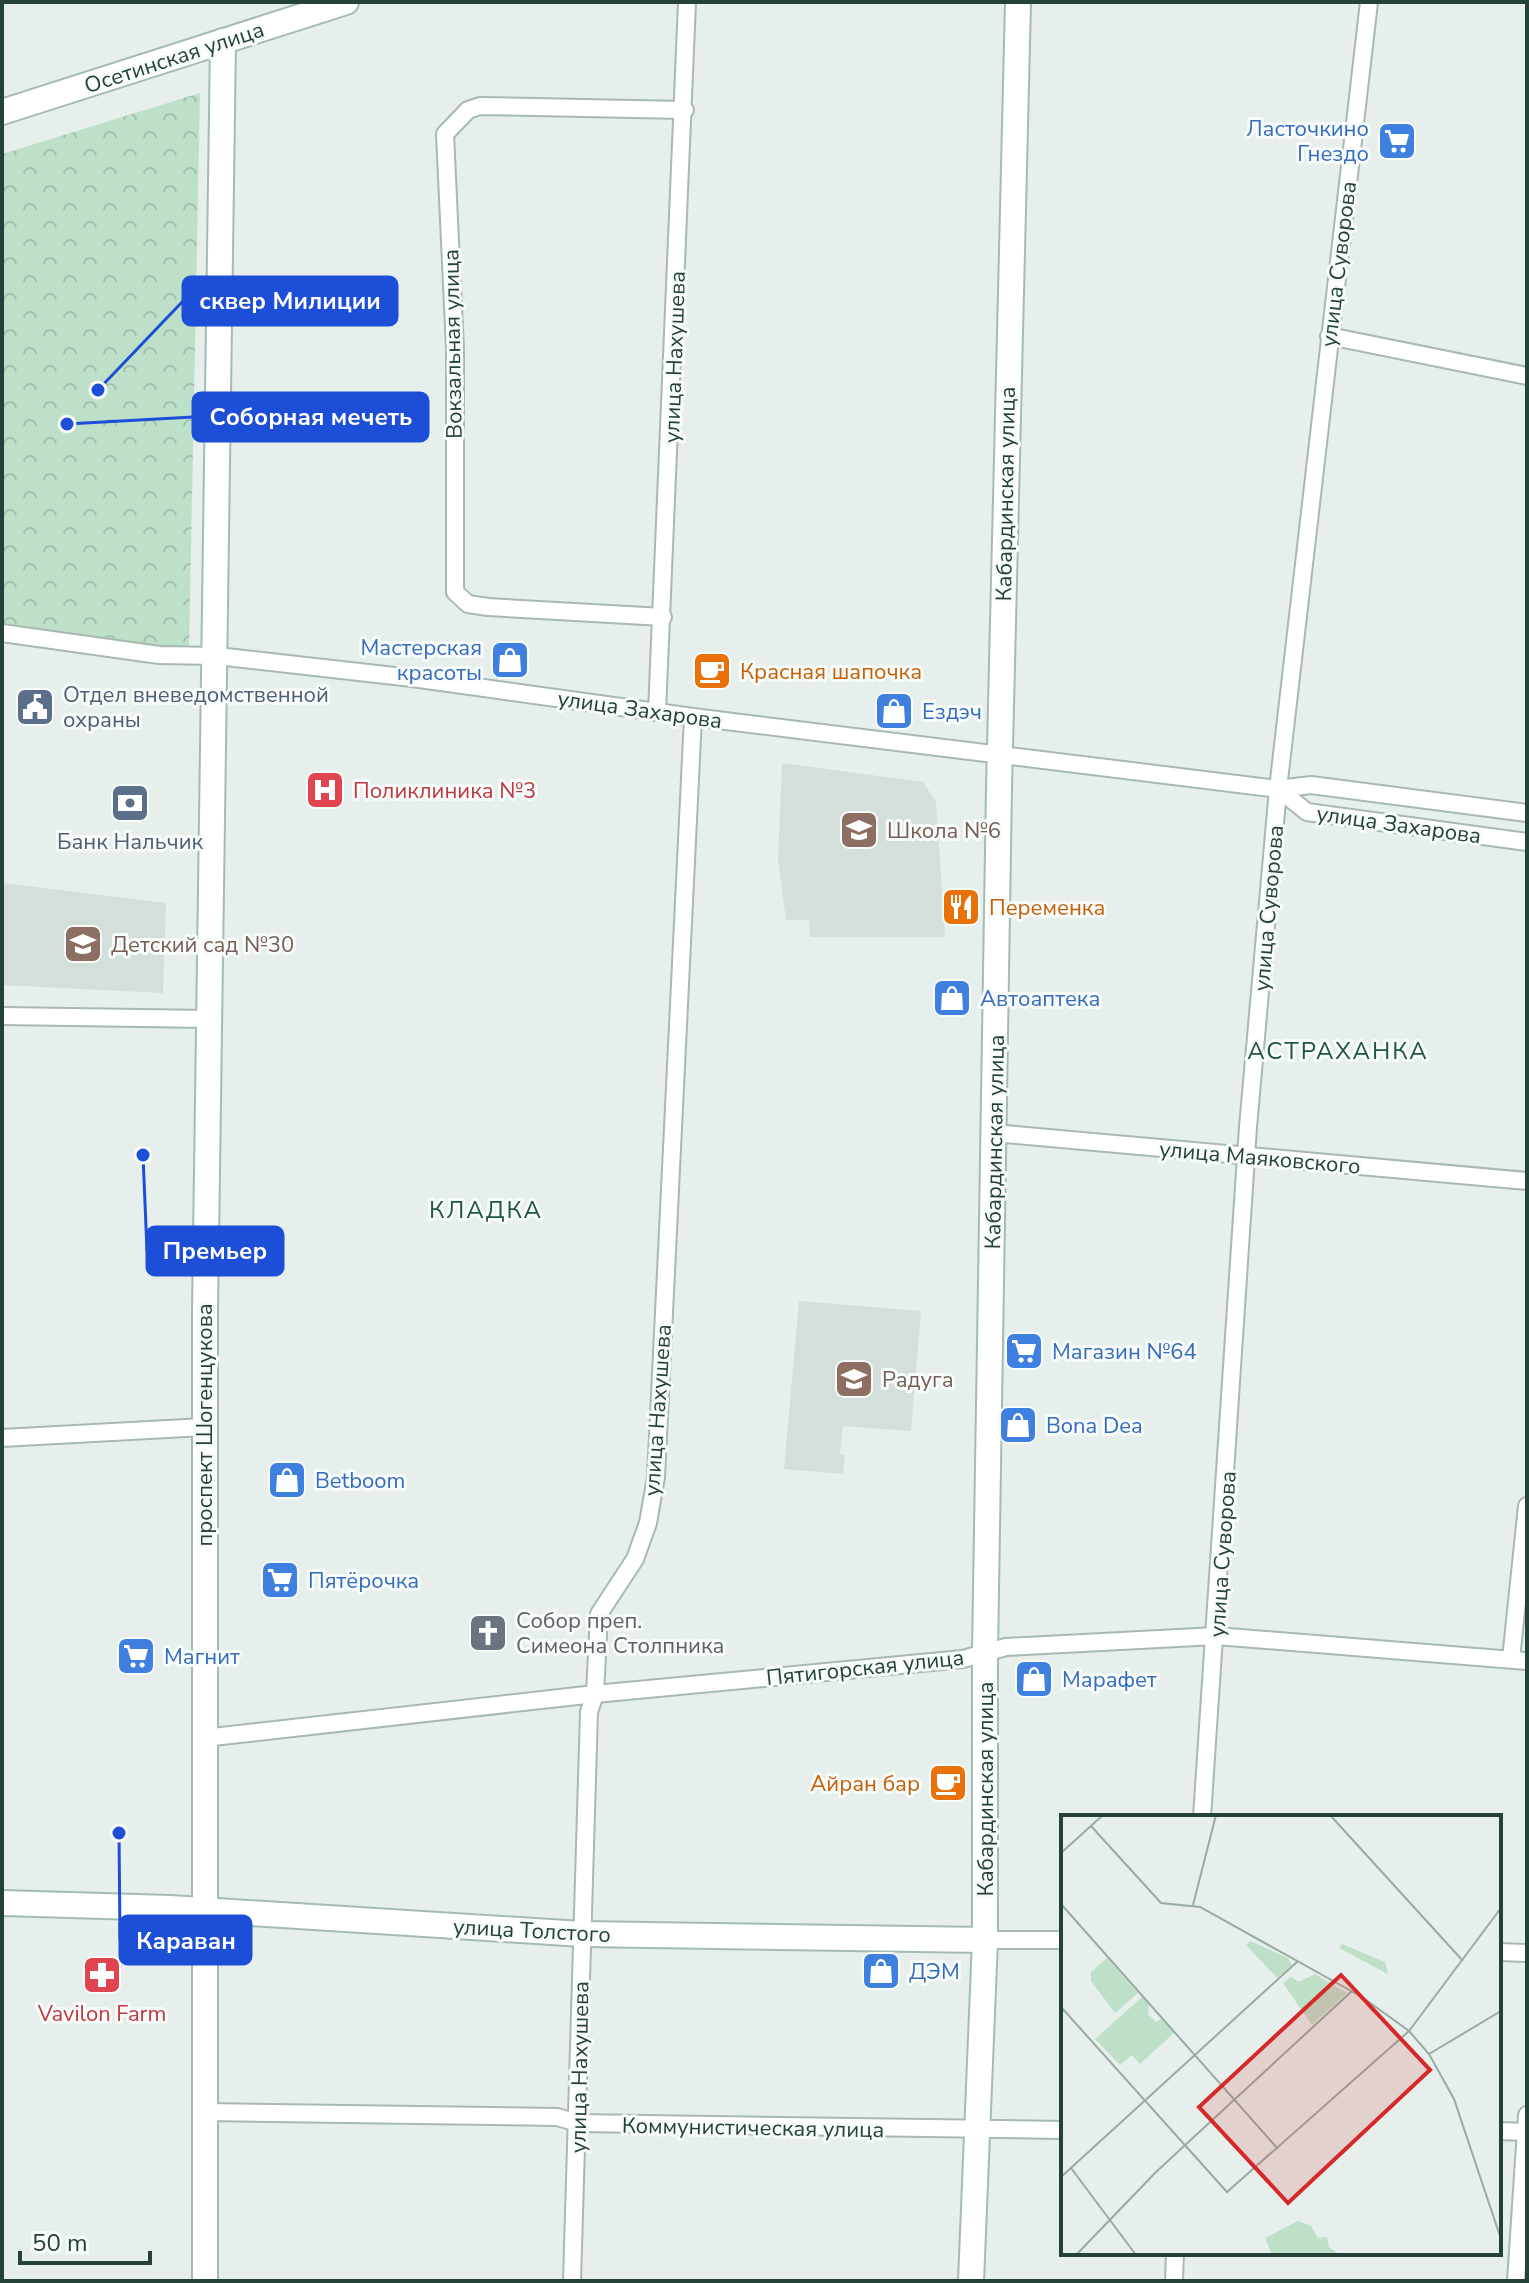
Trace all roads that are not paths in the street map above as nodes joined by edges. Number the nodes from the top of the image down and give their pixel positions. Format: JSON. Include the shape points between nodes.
{"nodes":[{"id":1,"x":346,"y":2,"type":"edge"},
{"id":2,"x":687,"y":2,"type":"edge"},
{"id":3,"x":1018,"y":2,"type":"edge"},
{"id":4,"x":1369,"y":2,"type":"edge"},
{"id":5,"x":223,"y":41,"type":"junction"},
{"id":6,"x":685,"y":110,"type":"junction"},
{"id":7,"x":2,"y":112,"type":"edge"},
{"id":8,"x":1329,"y":336,"type":"junction"},
{"id":9,"x":1527,"y":376,"type":"edge"},
{"id":10,"x":663,"y":617,"type":"junction"},
{"id":11,"x":2,"y":633,"type":"edge"},
{"id":12,"x":217,"y":656,"type":"junction"},
{"id":13,"x":657,"y":712,"type":"junction"},
{"id":14,"x":693,"y":717,"type":"junction"},
{"id":15,"x":1000,"y":755,"type":"junction"},
{"id":16,"x":1278,"y":789,"type":"junction"},
{"id":17,"x":1527,"y":813,"type":"edge"},
{"id":18,"x":1527,"y":842,"type":"edge"},
{"id":19,"x":2,"y":1016,"type":"edge"},
{"id":20,"x":209,"y":1019,"type":"junction"},
{"id":21,"x":994,"y":1133,"type":"junction"},
{"id":22,"x":1247,"y":1155,"type":"junction"},
{"id":23,"x":1527,"y":1181,"type":"edge"},
{"id":24,"x":204,"y":1427,"type":"junction"},
{"id":25,"x":2,"y":1438,"type":"edge"},
{"id":26,"x":1527,"y":1506,"type":"edge"},
{"id":27,"x":1216,"y":1636,"type":"junction"},
{"id":28,"x":985,"y":1652,"type":"junction"},
{"id":29,"x":1519,"y":1660,"type":"edge"},
{"id":30,"x":595,"y":1694,"type":"junction"},
{"id":31,"x":204,"y":1738,"type":"junction"},
{"id":32,"x":1202,"y":1815,"type":"edge"},
{"id":33,"x":2,"y":1903,"type":"edge"},
{"id":34,"x":203,"y":1910,"type":"junction"},
{"id":35,"x":582,"y":1934,"type":"junction"},
{"id":36,"x":985,"y":1940,"type":"junction"},
{"id":37,"x":1061,"y":1940,"type":"edge"},
{"id":38,"x":1501,"y":1952,"type":"edge"},
{"id":39,"x":1527,"y":1953,"type":"edge"},
{"id":40,"x":204,"y":2112,"type":"junction"},
{"id":41,"x":578,"y":2123,"type":"junction"},
{"id":42,"x":1526,"y":2123,"type":"edge"},
{"id":43,"x":978,"y":2130,"type":"junction"},
{"id":44,"x":1061,"y":2130,"type":"edge"},
{"id":45,"x":1501,"y":2130,"type":"edge"},
{"id":46,"x":1175,"y":2255,"type":"edge"},
{"id":47,"x":205,"y":2281,"type":"edge"},
{"id":48,"x":572,"y":2281,"type":"edge"},
{"id":49,"x":971,"y":2281,"type":"edge"},
{"id":50,"x":1174,"y":2281,"type":"edge"},
{"id":51,"x":1516,"y":2281,"type":"edge"}],
"edges":[{"from":1,"to":5,"type":"street","name":"Осетинская улица"},
{"from":2,"to":6,"type":"street","name":"улица Нахушева"},
{"from":3,"to":15,"type":"street","name":"Кабардинская улица"},
{"from":4,"to":8,"type":"street","name":"улица Суворова"},
{"from":5,"to":7,"type":"street","name":"Осетинская улица"},
{"from":5,"to":12,"type":"street","name":"проспект Шогенцукова"},
{"from":6,"to":10,"type":"street","name":"улица Нахушева"},
{"from":6,"to":10,"type":"street","name":"Вокзальная улица","via":[[480,106],[468,110],[445,134],[455,349],[455,592],[468,604],[488,607]]},
{"from":8,"to":9,"type":"street"},
{"from":8,"to":16,"type":"street","name":"улица Суворова"},
{"from":10,"to":13,"type":"street","name":"улица Нахушева"},
{"from":11,"to":12,"type":"street","name":"улица Захарова","via":[[159,655]]},
{"from":12,"to":13,"type":"street","name":"улица Захарова"},
{"from":12,"to":20,"type":"street","name":"проспект Шогенцукова"},
{"from":13,"to":14,"type":"street","name":"улица Захарова"},
{"from":14,"to":15,"type":"street","name":"улица Захарова"},
{"from":14,"to":30,"type":"street","name":"улица Нахушева","via":[[656,1477],[635,1559],[599,1614]]},
{"from":15,"to":16,"type":"street","name":"улица Захарова"},
{"from":15,"to":21,"type":"street","name":"Кабардинская улица"},
{"from":16,"to":17,"type":"street","name":"улица Захарова","via":[[1311,785]]},
{"from":16,"to":18,"type":"street","name":"улица Захарова","via":[[1307,812]]},
{"from":16,"to":22,"type":"street","name":"улица Суворова"},
{"from":19,"to":20,"type":"street"},
{"from":20,"to":24,"type":"street","name":"проспект Шогенцукова"},
{"from":21,"to":22,"type":"street","name":"улица Маяковского"},
{"from":21,"to":28,"type":"street","name":"Кабардинская улица"},
{"from":22,"to":23,"type":"street","name":"улица Маяковского"},
{"from":22,"to":27,"type":"street","name":"улица Суворова"},
{"from":24,"to":25,"type":"street"},
{"from":24,"to":31,"type":"street","name":"проспект Шогенцукова"},
{"from":26,"to":29,"type":"street"},
{"from":27,"to":28,"type":"street","name":"Пятигорская улица"},
{"from":27,"to":29,"type":"street","name":"Пятигорская улица"},
{"from":27,"to":32,"type":"street","name":"улица Суворова"},
{"from":28,"to":30,"type":"street","name":"Пятигорская улица","via":[[945,1661]]},
{"from":28,"to":36,"type":"street","name":"Кабардинская улица"},
{"from":30,"to":31,"type":"street","name":"Пятигорская улица"},
{"from":30,"to":35,"type":"street","name":"улица Нахушева","via":[[589,1712]]},
{"from":31,"to":34,"type":"street","name":"проспект Шогенцукова"},
{"from":33,"to":34,"type":"street","name":"улица Толстого"},
{"from":34,"to":35,"type":"street","name":"улица Толстого"},
{"from":34,"to":40,"type":"street","name":"проспект Шогенцукова"},
{"from":35,"to":36,"type":"street","name":"улица Толстого"},
{"from":35,"to":41,"type":"street","name":"улица Нахушева"},
{"from":36,"to":37,"type":"street","name":"улица Толстого"},
{"from":36,"to":43,"type":"street","name":"Кабардинская улица"},
{"from":38,"to":39,"type":"street"},
{"from":40,"to":41,"type":"street","name":"Коммунистическая улица","via":[[557,2117]]},
{"from":40,"to":47,"type":"street","name":"проспект Шогенцукова"},
{"from":41,"to":43,"type":"street","name":"Коммунистическая улица"},
{"from":41,"to":48,"type":"street","name":"улица Нахушева"},
{"from":42,"to":45,"type":"street"},
{"from":42,"to":51,"type":"street"},
{"from":43,"to":44,"type":"street","name":"Коммунистическая улица"},
{"from":43,"to":49,"type":"street","name":"Кабардинская улица"},
{"from":46,"to":50,"type":"street"}]}
